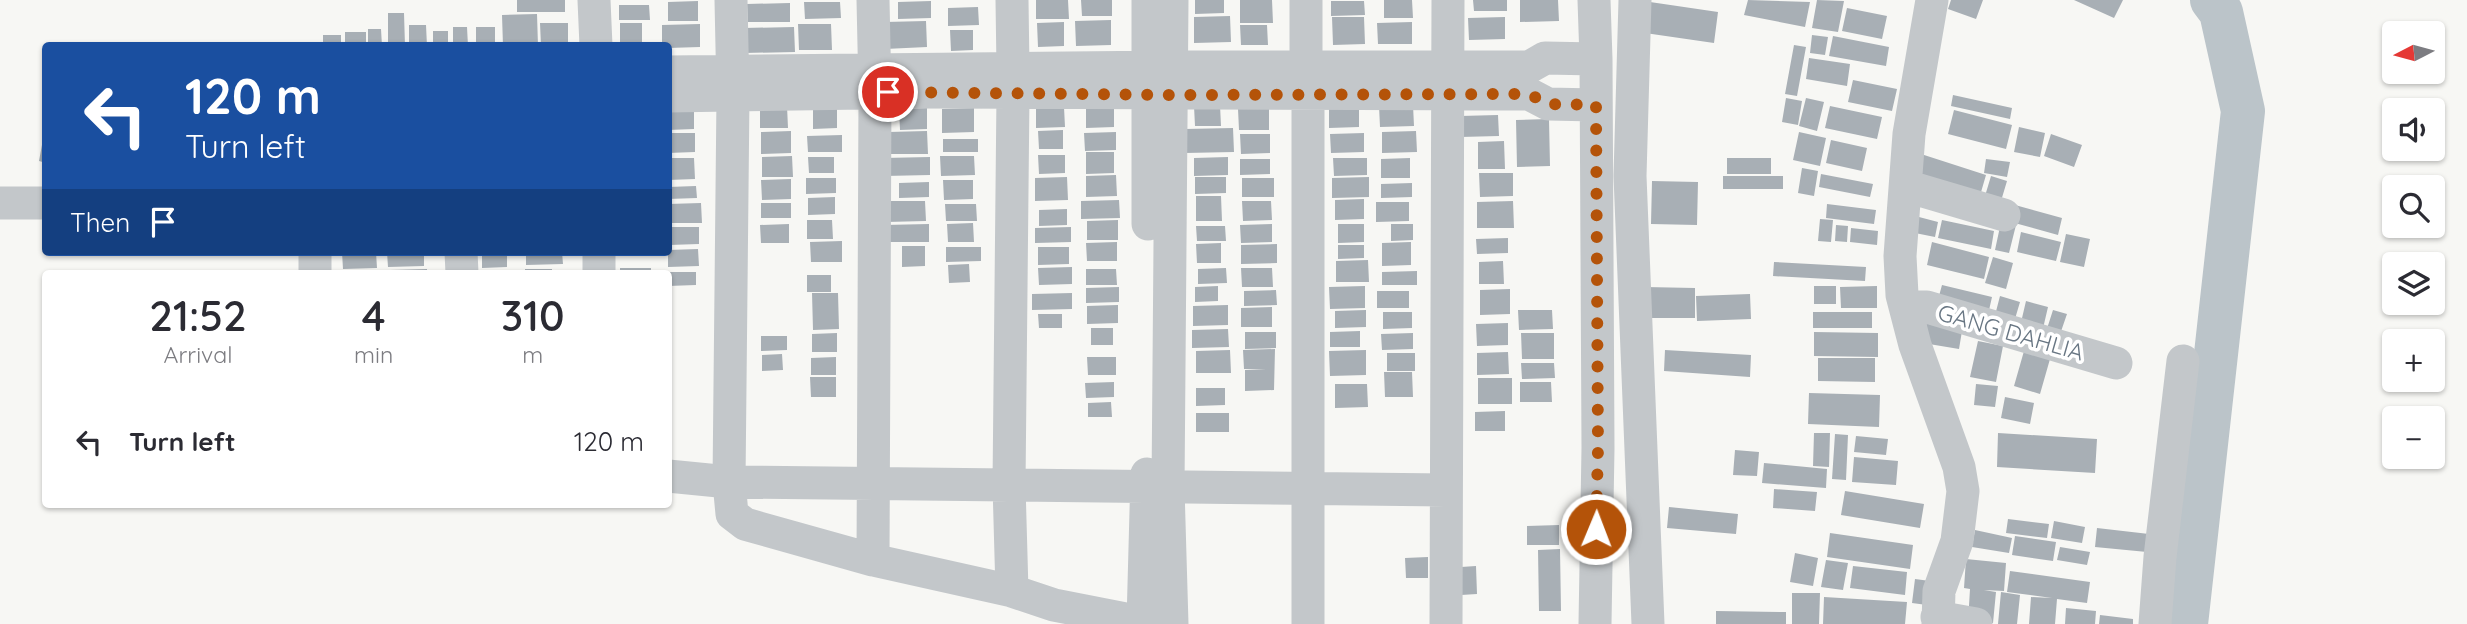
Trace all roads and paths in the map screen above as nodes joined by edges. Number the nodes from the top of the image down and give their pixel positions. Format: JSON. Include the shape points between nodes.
{"nodes":[{"id":1,"x":594,"y":0,"type":"edge"},
{"id":2,"x":732,"y":0,"type":"edge"},
{"id":3,"x":873,"y":0,"type":"edge"},
{"id":4,"x":1012,"y":0,"type":"edge"},
{"id":5,"x":1148,"y":0,"type":"edge"},
{"id":6,"x":1172,"y":0,"type":"edge"},
{"id":7,"x":1306,"y":0,"type":"edge"},
{"id":8,"x":1448,"y":0,"type":"edge"},
{"id":9,"x":1594,"y":0,"type":"edge"},
{"id":10,"x":1635,"y":0,"type":"edge"},
{"id":11,"x":1933,"y":0,"type":"edge"},
{"id":12,"x":596,"y":42,"type":"edge"},
{"id":13,"x":1596,"y":58,"type":"junction"},
{"id":14,"x":672,"y":73,"type":"edge"},
{"id":15,"x":1448,"y":80,"type":"junction"},
{"id":16,"x":874,"y":81,"type":"junction"},
{"id":17,"x":1013,"y":81,"type":"junction"},
{"id":18,"x":1160,"y":81,"type":"junction"},
{"id":19,"x":1307,"y":81,"type":"junction"},
{"id":20,"x":1529,"y":81,"type":"junction"},
{"id":21,"x":733,"y":82,"type":"junction"},
{"id":22,"x":672,"y":95,"type":"edge"},
{"id":23,"x":1596,"y":105,"type":"junction"},
{"id":24,"x":1906,"y":186,"type":"junction"},
{"id":25,"x":42,"y":202,"type":"edge"},
{"id":26,"x":0,"y":203,"type":"edge"},
{"id":27,"x":2004,"y":215,"type":"dead end"},
{"id":28,"x":1905,"y":307,"type":"junction"},
{"id":29,"x":2183,"y":361,"type":"dead end"},
{"id":30,"x":2116,"y":363,"type":"dead end"},
{"id":31,"x":672,"y":476,"type":"edge"},
{"id":32,"x":729,"y":482,"type":"junction"},
{"id":33,"x":873,"y":484,"type":"junction"},
{"id":34,"x":1009,"y":485,"type":"junction"},
{"id":35,"x":1157,"y":488,"type":"junction"},
{"id":36,"x":1307,"y":488,"type":"junction"},
{"id":37,"x":1446,"y":490,"type":"junction"},
{"id":38,"x":873,"y":560,"type":"junction"},
{"id":39,"x":1012,"y":591,"type":"junction"},
{"id":40,"x":1938,"y":621,"type":"edge"},
{"id":41,"x":1156,"y":623,"type":"edge"},
{"id":42,"x":1308,"y":624,"type":"edge"},
{"id":43,"x":1446,"y":624,"type":"edge"},
{"id":44,"x":1595,"y":624,"type":"edge"},
{"id":45,"x":1648,"y":624,"type":"edge"},
{"id":46,"x":1976,"y":624,"type":"edge"},
{"id":47,"x":2155,"y":624,"type":"edge"}],
"edges":[{"from":1,"to":12,"type":"street"},
{"from":2,"to":21,"type":"street"},
{"from":3,"to":16,"type":"street"},
{"from":4,"to":17,"type":"street"},
{"from":5,"to":18,"type":"street"},
{"from":6,"to":18,"type":"street"},
{"from":7,"to":19,"type":"street"},
{"from":8,"to":15,"type":"street"},
{"from":9,"to":13,"type":"street"},
{"from":10,"to":45,"type":"street","via":[[1630,176]]},
{"from":11,"to":24,"type":"street","via":[[1909,134]]},
{"from":13,"to":20,"type":"street","via":[[1545,58]]},
{"from":13,"to":23,"type":"street"},
{"from":14,"to":21,"type":"street"},
{"from":15,"to":19,"type":"street"},
{"from":15,"to":20,"type":"street"},
{"from":15,"to":37,"type":"street"},
{"from":16,"to":17,"type":"street"},
{"from":16,"to":21,"type":"street"},
{"from":16,"to":33,"type":"street"},
{"from":17,"to":18,"type":"street"},
{"from":17,"to":34,"type":"street"},
{"from":18,"to":19,"type":"street"},
{"from":18,"to":35,"type":"street"},
{"from":19,"to":36,"type":"street"},
{"from":20,"to":23,"type":"street","via":[[1548,104]]},
{"from":21,"to":22,"type":"street"},
{"from":21,"to":32,"type":"street"},
{"from":23,"to":44,"type":"street"},
{"from":24,"to":27,"type":"street"},
{"from":24,"to":28,"type":"street","via":[[1900,256]]},
{"from":25,"to":26,"type":"street"},
{"from":28,"to":30,"type":"street","name":"GANG DAHLIA","via":[[1927,307]]},
{"from":28,"to":40,"type":"street","via":[[1963,491],[1957,541],[1939,591]]},
{"from":29,"to":47,"type":"street"},
{"from":31,"to":32,"type":"street"},
{"from":32,"to":33,"type":"street"},
{"from":32,"to":38,"type":"street","via":[[732,514],[745,524]]},
{"from":33,"to":34,"type":"street"},
{"from":33,"to":38,"type":"street"},
{"from":34,"to":35,"type":"street"},
{"from":34,"to":39,"type":"street"},
{"from":35,"to":36,"type":"street"},
{"from":35,"to":41,"type":"street"},
{"from":36,"to":37,"type":"street"},
{"from":36,"to":42,"type":"street"},
{"from":37,"to":43,"type":"street"},
{"from":38,"to":39,"type":"street"},
{"from":39,"to":41,"type":"street","via":[[1054,605]]},
{"from":40,"to":46,"type":"street"}]}
